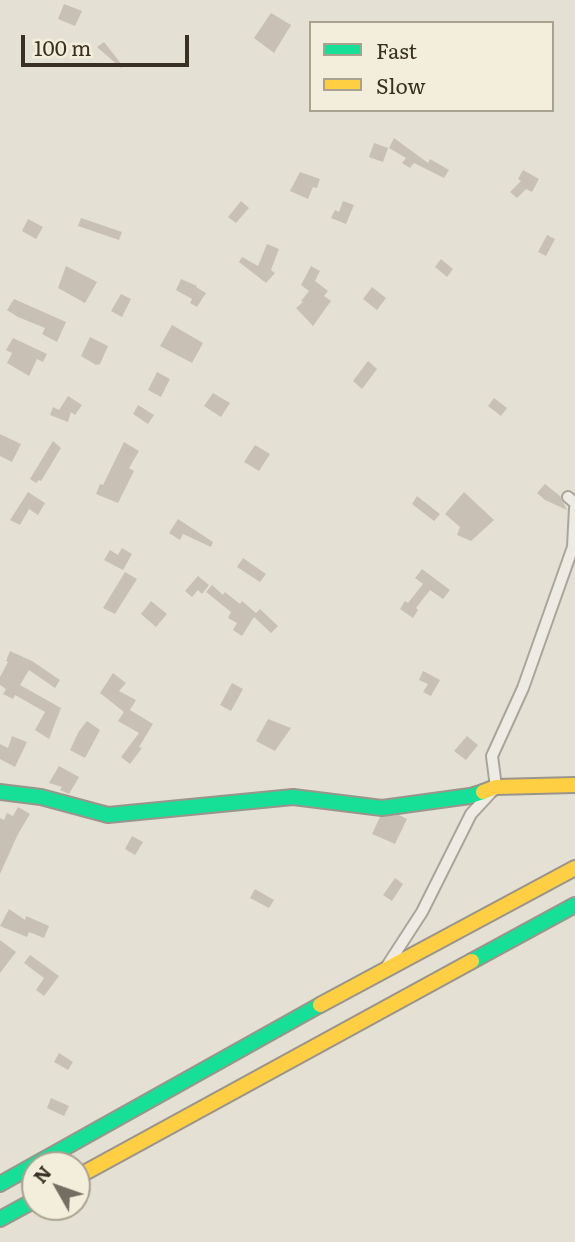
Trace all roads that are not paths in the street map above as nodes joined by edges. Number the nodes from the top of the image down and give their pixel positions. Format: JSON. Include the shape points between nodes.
{"nodes":[{"id":1,"x":573,"y":503,"type":"edge"},
{"id":2,"x":575,"y":785,"type":"edge"},
{"id":3,"x":496,"y":787,"type":"junction"},
{"id":4,"x":0,"y":792,"type":"edge"},
{"id":5,"x":575,"y":868,"type":"edge"},
{"id":6,"x":575,"y":905,"type":"edge"},
{"id":7,"x":385,"y":968,"type":"junction"},
{"id":8,"x":91,"y":1169,"type":"edge"},
{"id":9,"x":0,"y":1184,"type":"edge"},
{"id":10,"x":21,"y":1208,"type":"edge"},
{"id":11,"x":0,"y":1219,"type":"edge"}],
"edges":[{"from":1,"to":3,"type":"street","via":[[573,547],[523,688],[492,756]]},
{"from":2,"to":3,"type":"street"},
{"from":3,"to":4,"type":"street","via":[[470,796],[382,808],[293,797],[108,815],[41,797]]},
{"from":3,"to":7,"type":"street","via":[[471,814],[422,912]]},
{"from":5,"to":7,"type":"street"},
{"from":6,"to":8,"type":"street"},
{"from":7,"to":9,"type":"street"},
{"from":10,"to":11,"type":"street"}]}
